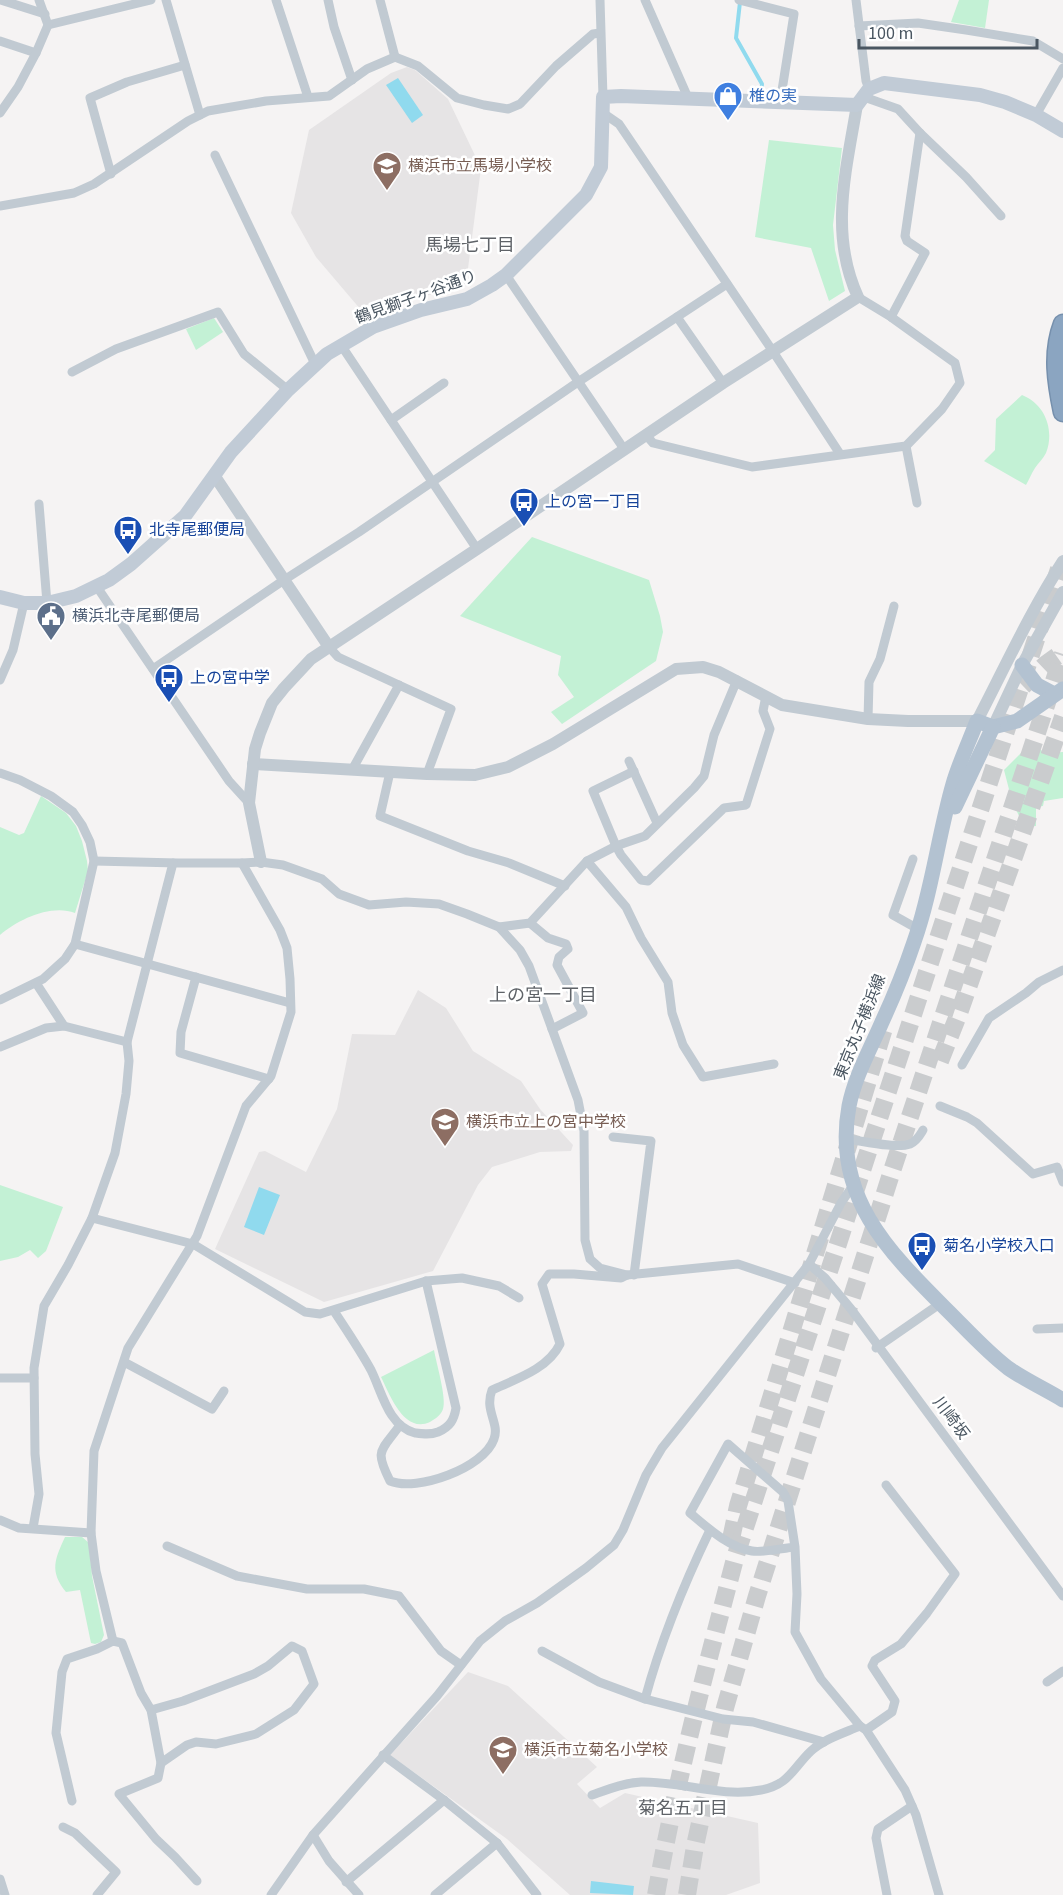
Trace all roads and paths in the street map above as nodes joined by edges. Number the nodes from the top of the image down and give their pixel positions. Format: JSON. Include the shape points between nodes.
{"nodes":[{"id":1,"x":1,"y":0,"type":"edge"},
{"id":2,"x":39,"y":0,"type":"edge"},
{"id":3,"x":151,"y":0,"type":"edge"},
{"id":4,"x":166,"y":0,"type":"edge"},
{"id":5,"x":276,"y":0,"type":"edge"},
{"id":6,"x":328,"y":0,"type":"edge"},
{"id":7,"x":380,"y":0,"type":"edge"},
{"id":8,"x":600,"y":0,"type":"edge"},
{"id":9,"x":645,"y":0,"type":"edge"},
{"id":10,"x":739,"y":0,"type":"edge"},
{"id":11,"x":856,"y":0,"type":"edge"},
{"id":12,"x":762,"y":3,"type":"edge"},
{"id":13,"x":45,"y":14,"type":"junction"},
{"id":14,"x":48,"y":25,"type":"junction"},
{"id":15,"x":859,"y":26,"type":"junction"},
{"id":16,"x":600,"y":33,"type":"junction"},
{"id":17,"x":0,"y":41,"type":"edge"},
{"id":18,"x":36,"y":53,"type":"junction"},
{"id":19,"x":395,"y":57,"type":"junction"},
{"id":20,"x":1063,"y":58,"type":"edge"},
{"id":21,"x":185,"y":65,"type":"junction"},
{"id":22,"x":1063,"y":68,"type":"edge"},
{"id":23,"x":352,"y":80,"type":"junction"},
{"id":24,"x":308,"y":97,"type":"junction"},
{"id":25,"x":603,"y":97,"type":"junction"},
{"id":26,"x":863,"y":97,"type":"junction"},
{"id":27,"x":689,"y":100,"type":"junction"},
{"id":28,"x":780,"y":103,"type":"junction"},
{"id":29,"x":0,"y":113,"type":"edge"},
{"id":30,"x":603,"y":113,"type":"junction"},
{"id":31,"x":200,"y":115,"type":"junction"},
{"id":32,"x":1036,"y":115,"type":"junction"},
{"id":33,"x":1063,"y":131,"type":"edge"},
{"id":34,"x":920,"y":133,"type":"junction"},
{"id":35,"x":215,"y":155,"type":"dead end"},
{"id":36,"x":111,"y":174,"type":"junction"},
{"id":37,"x":0,"y":206,"type":"edge"},
{"id":38,"x":1001,"y":216,"type":"dead end"},
{"id":39,"x":506,"y":275,"type":"junction"},
{"id":40,"x":727,"y":284,"type":"junction"},
{"id":41,"x":858,"y":297,"type":"junction"},
{"id":42,"x":677,"y":317,"type":"junction"},
{"id":43,"x":891,"y":317,"type":"junction"},
{"id":44,"x":1063,"y":324,"type":"edge"},
{"id":45,"x":341,"y":345,"type":"junction"},
{"id":46,"x":772,"y":350,"type":"junction"},
{"id":47,"x":315,"y":364,"type":"junction"},
{"id":48,"x":72,"y":372,"type":"dead end"},
{"id":49,"x":578,"y":382,"type":"junction"},
{"id":50,"x":723,"y":382,"type":"junction"},
{"id":51,"x":444,"y":383,"type":"dead end"},
{"id":52,"x":288,"y":390,"type":"junction"},
{"id":53,"x":1063,"y":412,"type":"edge"},
{"id":54,"x":391,"y":420,"type":"junction"},
{"id":55,"x":646,"y":435,"type":"junction"},
{"id":56,"x":906,"y":446,"type":"junction"},
{"id":57,"x":624,"y":449,"type":"junction"},
{"id":58,"x":840,"y":454,"type":"junction"},
{"id":59,"x":214,"y":475,"type":"junction"},
{"id":60,"x":431,"y":481,"type":"junction"},
{"id":61,"x":917,"y":503,"type":"dead end"},
{"id":62,"x":39,"y":504,"type":"dead end"},
{"id":63,"x":477,"y":549,"type":"junction"},
{"id":64,"x":1063,"y":561,"type":"edge"},
{"id":65,"x":284,"y":580,"type":"junction"},
{"id":66,"x":97,"y":587,"type":"junction"},
{"id":67,"x":1063,"y":592,"type":"edge"},
{"id":68,"x":0,"y":597,"type":"edge"},
{"id":69,"x":24,"y":603,"type":"junction"},
{"id":70,"x":47,"y":603,"type":"junction"},
{"id":71,"x":894,"y":606,"type":"dead end"},
{"id":72,"x":329,"y":647,"type":"junction"},
{"id":73,"x":1022,"y":665,"type":"junction"},
{"id":74,"x":153,"y":669,"type":"junction"},
{"id":75,"x":0,"y":680,"type":"edge"},
{"id":76,"x":737,"y":680,"type":"junction"},
{"id":77,"x":399,"y":685,"type":"junction"},
{"id":78,"x":1059,"y":692,"type":"edge"},
{"id":79,"x":766,"y":696,"type":"junction"},
{"id":80,"x":868,"y":719,"type":"junction"},
{"id":81,"x":977,"y":721,"type":"junction"},
{"id":82,"x":993,"y":727,"type":"junction"},
{"id":83,"x":629,"y":761,"type":"dead end"},
{"id":84,"x":253,"y":764,"type":"junction"},
{"id":85,"x":352,"y":770,"type":"junction"},
{"id":86,"x":634,"y":771,"type":"junction"},
{"id":87,"x":390,"y":772,"type":"junction"},
{"id":88,"x":0,"y":774,"type":"edge"},
{"id":89,"x":427,"y":774,"type":"junction"},
{"id":90,"x":249,"y":802,"type":"junction"},
{"id":91,"x":657,"y":823,"type":"junction"},
{"id":92,"x":942,"y":834,"type":"junction"},
{"id":93,"x":616,"y":846,"type":"junction"},
{"id":94,"x":912,"y":860,"type":"dead end"},
{"id":95,"x":94,"y":861,"type":"junction"},
{"id":96,"x":587,"y":861,"type":"junction"},
{"id":97,"x":261,"y":862,"type":"junction"},
{"id":98,"x":173,"y":863,"type":"junction"},
{"id":99,"x":242,"y":863,"type":"junction"},
{"id":100,"x":565,"y":886,"type":"junction"},
{"id":101,"x":530,"y":922,"type":"junction"},
{"id":102,"x":499,"y":927,"type":"junction"},
{"id":103,"x":918,"y":929,"type":"junction"},
{"id":104,"x":75,"y":944,"type":"junction"},
{"id":105,"x":147,"y":964,"type":"junction"},
{"id":106,"x":1063,"y":970,"type":"edge"},
{"id":107,"x":196,"y":977,"type":"junction"},
{"id":108,"x":36,"y":983,"type":"junction"},
{"id":109,"x":0,"y":1000,"type":"edge"},
{"id":110,"x":290,"y":1003,"type":"junction"},
{"id":111,"x":64,"y":1026,"type":"junction"},
{"id":112,"x":552,"y":1029,"type":"junction"},
{"id":113,"x":127,"y":1042,"type":"junction"},
{"id":114,"x":0,"y":1047,"type":"edge"},
{"id":115,"x":774,"y":1064,"type":"dead end"},
{"id":116,"x":962,"y":1065,"type":"dead end"},
{"id":117,"x":269,"y":1079,"type":"junction"},
{"id":118,"x":940,"y":1106,"type":"dead end"},
{"id":119,"x":923,"y":1130,"type":"dead end"},
{"id":120,"x":613,"y":1137,"type":"dead end"},
{"id":121,"x":847,"y":1139,"type":"junction"},
{"id":122,"x":1060,"y":1163,"type":"edge"},
{"id":123,"x":1063,"y":1182,"type":"edge"},
{"id":124,"x":854,"y":1184,"type":"junction"},
{"id":125,"x":92,"y":1218,"type":"junction"},
{"id":126,"x":193,"y":1244,"type":"junction"},
{"id":127,"x":809,"y":1264,"type":"junction"},
{"id":128,"x":630,"y":1275,"type":"junction"},
{"id":129,"x":426,"y":1281,"type":"junction"},
{"id":130,"x":795,"y":1283,"type":"junction"},
{"id":131,"x":519,"y":1298,"type":"dead end"},
{"id":132,"x":941,"y":1303,"type":"junction"},
{"id":133,"x":334,"y":1311,"type":"junction"},
{"id":134,"x":1063,"y":1328,"type":"edge"},
{"id":135,"x":1037,"y":1329,"type":"dead end"},
{"id":136,"x":877,"y":1346,"type":"junction"},
{"id":137,"x":124,"y":1362,"type":"junction"},
{"id":138,"x":0,"y":1378,"type":"edge"},
{"id":139,"x":34,"y":1378,"type":"junction"},
{"id":140,"x":224,"y":1391,"type":"dead end"},
{"id":141,"x":1063,"y":1400,"type":"edge"},
{"id":142,"x":400,"y":1425,"type":"junction"},
{"id":143,"x":886,"y":1485,"type":"dead end"},
{"id":144,"x":0,"y":1520,"type":"edge"},
{"id":145,"x":33,"y":1528,"type":"junction"},
{"id":146,"x":710,"y":1530,"type":"junction"},
{"id":147,"x":91,"y":1533,"type":"junction"},
{"id":148,"x":167,"y":1546,"type":"dead end"},
{"id":149,"x":795,"y":1547,"type":"junction"},
{"id":150,"x":1063,"y":1596,"type":"edge"},
{"id":151,"x":113,"y":1641,"type":"junction"},
{"id":152,"x":542,"y":1650,"type":"dead end"},
{"id":153,"x":461,"y":1665,"type":"junction"},
{"id":154,"x":1063,"y":1671,"type":"edge"},
{"id":155,"x":1047,"y":1682,"type":"dead end"},
{"id":156,"x":645,"y":1699,"type":"junction"},
{"id":157,"x":151,"y":1710,"type":"junction"},
{"id":158,"x":863,"y":1728,"type":"junction"},
{"id":159,"x":825,"y":1742,"type":"junction"},
{"id":160,"x":383,"y":1755,"type":"junction"},
{"id":161,"x":161,"y":1763,"type":"junction"},
{"id":162,"x":592,"y":1795,"type":"dead end"},
{"id":163,"x":444,"y":1800,"type":"junction"},
{"id":164,"x":72,"y":1801,"type":"dead end"},
{"id":165,"x":912,"y":1806,"type":"junction"},
{"id":166,"x":63,"y":1827,"type":"dead end"},
{"id":167,"x":314,"y":1835,"type":"junction"},
{"id":168,"x":497,"y":1843,"type":"junction"},
{"id":169,"x":0,"y":1879,"type":"edge"},
{"id":170,"x":196,"y":1881,"type":"dead end"},
{"id":171,"x":346,"y":1882,"type":"junction"},
{"id":172,"x":5,"y":1895,"type":"edge"},
{"id":173,"x":97,"y":1895,"type":"edge"},
{"id":174,"x":271,"y":1895,"type":"edge"},
{"id":175,"x":359,"y":1895,"type":"edge"},
{"id":176,"x":435,"y":1895,"type":"edge"},
{"id":177,"x":537,"y":1895,"type":"edge"},
{"id":178,"x":887,"y":1895,"type":"edge"},
{"id":179,"x":939,"y":1895,"type":"edge"}],
"edges":[{"from":1,"to":13,"type":"street"},
{"from":2,"to":13,"type":"street"},
{"from":3,"to":14,"type":"street"},
{"from":4,"to":21,"type":"street"},
{"from":5,"to":24,"type":"street"},
{"from":6,"to":23,"type":"street"},
{"from":7,"to":19,"type":"street"},
{"from":8,"to":16,"type":"street"},
{"from":9,"to":27,"type":"street"},
{"from":10,"to":12,"type":"street"},
{"from":11,"to":15,"type":"street"},
{"from":12,"to":28,"type":"street","via":[[794,14]]},
{"from":13,"to":14,"type":"street"},
{"from":14,"to":18,"type":"street"},
{"from":15,"to":20,"type":"street","via":[[918,23],[1034,41]]},
{"from":15,"to":26,"type":"street","via":[[866,81]]},
{"from":16,"to":19,"type":"street","via":[[593,34],[556,66],[520,104],[508,109],[457,98],[418,66]]},
{"from":16,"to":25,"type":"street"},
{"from":17,"to":18,"type":"street"},
{"from":18,"to":29,"type":"street"},
{"from":19,"to":23,"type":"street"},
{"from":21,"to":31,"type":"street"},
{"from":21,"to":36,"type":"street","via":[[90,98]]},
{"from":22,"to":32,"type":"street"},
{"from":23,"to":24,"type":"street","via":[[329,96]]},
{"from":24,"to":31,"type":"street","via":[[234,105]]},
{"from":25,"to":27,"type":"main road"},
{"from":25,"to":30,"type":"main road","name":"鶴見獅子ヶ谷通り"},
{"from":26,"to":28,"type":"main road"},
{"from":26,"to":32,"type":"main road","via":[[884,83],[980,95]]},
{"from":26,"to":34,"type":"street","via":[[898,109]]},
{"from":26,"to":41,"type":"street","via":[[846,165],[841,228],[844,255]]},
{"from":27,"to":28,"type":"main road"},
{"from":30,"to":39,"type":"main road","name":"鶴見獅子ヶ谷通り","via":[[601,167],[586,195]]},
{"from":30,"to":40,"type":"street","via":[[620,124]]},
{"from":31,"to":36,"type":"street"},
{"from":32,"to":33,"type":"main road"},
{"from":34,"to":38,"type":"street"},
{"from":34,"to":43,"type":"street","via":[[905,236],[925,253]]},
{"from":35,"to":47,"type":"street"},
{"from":36,"to":37,"type":"street","via":[[74,193]]},
{"from":39,"to":45,"type":"main road","name":"鶴見獅子ヶ谷通り","via":[[467,299],[374,327]]},
{"from":39,"to":49,"type":"street"},
{"from":40,"to":42,"type":"street"},
{"from":40,"to":46,"type":"street"},
{"from":41,"to":43,"type":"street"},
{"from":41,"to":46,"type":"street"},
{"from":42,"to":49,"type":"street"},
{"from":42,"to":50,"type":"street"},
{"from":43,"to":56,"type":"street","via":[[955,363],[960,382],[942,409]]},
{"from":44,"to":53,"type":"highway","via":[[1056,372]]},
{"from":45,"to":47,"type":"main road","name":"鶴見獅子ヶ谷通り"},
{"from":45,"to":54,"type":"street"},
{"from":46,"to":50,"type":"street"},
{"from":46,"to":58,"type":"street"},
{"from":47,"to":52,"type":"main road","name":"鶴見獅子ヶ谷通り"},
{"from":48,"to":52,"type":"street","via":[[116,349],[218,312],[244,354]]},
{"from":49,"to":57,"type":"street"},
{"from":49,"to":60,"type":"street"},
{"from":50,"to":55,"type":"street"},
{"from":51,"to":54,"type":"street"},
{"from":52,"to":59,"type":"main road","name":"鶴見獅子ヶ谷通り"},
{"from":54,"to":60,"type":"street"},
{"from":55,"to":57,"type":"street"},
{"from":55,"to":58,"type":"street","via":[[653,443],[752,467]]},
{"from":56,"to":58,"type":"street"},
{"from":56,"to":61,"type":"street"},
{"from":57,"to":63,"type":"street"},
{"from":59,"to":65,"type":"street"},
{"from":59,"to":66,"type":"main road","name":"鶴見獅子ヶ谷通り","via":[[185,516],[131,564]]},
{"from":60,"to":63,"type":"street"},
{"from":60,"to":65,"type":"street"},
{"from":62,"to":70,"type":"street"},
{"from":63,"to":72,"type":"street"},
{"from":64,"to":81,"type":"street","via":[[1039,599]]},
{"from":65,"to":72,"type":"street"},
{"from":65,"to":74,"type":"street"},
{"from":66,"to":70,"type":"main road","name":"鶴見獅子ヶ谷通り"},
{"from":66,"to":74,"type":"street"},
{"from":67,"to":73,"type":"street"},
{"from":68,"to":69,"type":"main road","name":"鶴見獅子ヶ谷通り"},
{"from":69,"to":70,"type":"main road","name":"鶴見獅子ヶ谷通り"},
{"from":69,"to":75,"type":"street","via":[[13,650]]},
{"from":71,"to":80,"type":"street","via":[[880,659],[869,682]]},
{"from":72,"to":77,"type":"street","via":[[338,657]]},
{"from":72,"to":84,"type":"street","via":[[311,659],[272,704]]},
{"from":73,"to":78,"type":"main road","via":[[1037,685]]},
{"from":73,"to":82,"type":"street"},
{"from":74,"to":90,"type":"street","via":[[229,781]]},
{"from":76,"to":79,"type":"street"},
{"from":76,"to":89,"type":"street","via":[[703,667],[676,669],[508,768],[475,775]]},
{"from":76,"to":91,"type":"street","via":[[714,735],[704,777]]},
{"from":77,"to":85,"type":"street"},
{"from":77,"to":89,"type":"street","via":[[450,710]]},
{"from":78,"to":82,"type":"main road","via":[[1017,721]]},
{"from":79,"to":80,"type":"street","via":[[782,705]]},
{"from":79,"to":93,"type":"street","via":[[763,711],[770,729],[746,805],[724,808],[648,881],[641,880]]},
{"from":80,"to":81,"type":"street"},
{"from":81,"to":82,"type":"main road"},
{"from":81,"to":92,"type":"main road","name":"東京丸子横浜線","via":[[953,783]]},
{"from":82,"to":92,"type":"main road","name":"東京丸子横浜線"},
{"from":83,"to":86,"type":"street"},
{"from":84,"to":85,"type":"street"},
{"from":84,"to":90,"type":"street"},
{"from":85,"to":87,"type":"street"},
{"from":86,"to":91,"type":"street"},
{"from":86,"to":93,"type":"street","via":[[593,791]]},
{"from":87,"to":89,"type":"street"},
{"from":87,"to":100,"type":"street","via":[[380,816]]},
{"from":88,"to":95,"type":"street","via":[[51,796],[73,812],[86,834]]},
{"from":90,"to":97,"type":"street"},
{"from":91,"to":93,"type":"street","via":[[645,836]]},
{"from":92,"to":103,"type":"main road","name":"東京丸子横浜線"},
{"from":93,"to":96,"type":"street"},
{"from":94,"to":103,"type":"street","via":[[892,915]]},
{"from":95,"to":98,"type":"street"},
{"from":95,"to":104,"type":"street"},
{"from":96,"to":100,"type":"street"},
{"from":96,"to":115,"type":"street","via":[[626,907],[669,982],[672,1013],[683,1046],[703,1077]]},
{"from":97,"to":99,"type":"street"},
{"from":97,"to":102,"type":"street","via":[[304,871],[322,879],[339,894],[369,905],[439,904]]},
{"from":98,"to":99,"type":"street"},
{"from":98,"to":105,"type":"street"},
{"from":99,"to":110,"type":"street","via":[[287,948]]},
{"from":100,"to":101,"type":"street"},
{"from":101,"to":102,"type":"street"},
{"from":101,"to":112,"type":"street","via":[[548,938],[566,944],[568,949],[557,965],[583,1013]]},
{"from":102,"to":112,"type":"street","via":[[529,966]]},
{"from":103,"to":121,"type":"main road","name":"東京丸子横浜線","via":[[855,1084]]},
{"from":104,"to":105,"type":"street"},
{"from":104,"to":108,"type":"street","via":[[57,967]]},
{"from":105,"to":107,"type":"street"},
{"from":105,"to":113,"type":"street"},
{"from":106,"to":116,"type":"street","via":[[988,1018]]},
{"from":107,"to":110,"type":"street"},
{"from":107,"to":117,"type":"street","via":[[181,1032],[180,1053]]},
{"from":108,"to":109,"type":"street"},
{"from":108,"to":111,"type":"street"},
{"from":110,"to":117,"type":"street","via":[[291,1012]]},
{"from":111,"to":113,"type":"street"},
{"from":111,"to":114,"type":"street","via":[[46,1028]]},
{"from":112,"to":128,"type":"street","via":[[578,1100],[584,1131],[585,1240],[590,1259],[600,1268]]},
{"from":113,"to":125,"type":"street","via":[[126,1094],[115,1153]]},
{"from":117,"to":126,"type":"street","via":[[246,1106]]},
{"from":118,"to":122,"type":"street","via":[[977,1123],[1033,1174]]},
{"from":119,"to":121,"type":"street","via":[[917,1140],[900,1146]]},
{"from":120,"to":128,"type":"street","via":[[651,1141]]},
{"from":121,"to":124,"type":"main road","name":"東京丸子横浜線"},
{"from":122,"to":123,"type":"street"},
{"from":124,"to":127,"type":"street"},
{"from":124,"to":132,"type":"main road","name":"東京丸子横浜線","via":[[882,1239]]},
{"from":125,"to":126,"type":"street"},
{"from":125,"to":139,"type":"street","via":[[44,1306]]},
{"from":126,"to":133,"type":"street","via":[[305,1312]]},
{"from":126,"to":137,"type":"street","via":[[128,1348]]},
{"from":127,"to":130,"type":"street"},
{"from":127,"to":136,"type":"street","name":"川崎坂","via":[[825,1278]]},
{"from":128,"to":130,"type":"street","via":[[738,1264]]},
{"from":128,"to":142,"type":"street","via":[[621,1278],[549,1274],[542,1284],[560,1344],[554,1356],[537,1368],[492,1390],[488,1400],[495,1437],[491,1447],[475,1460],[448,1476],[424,1483],[390,1481],[380,1454]]},
{"from":129,"to":131,"type":"street","via":[[462,1278],[499,1286]]},
{"from":129,"to":133,"type":"street"},
{"from":129,"to":142,"type":"street","via":[[455,1401],[454,1416],[451,1424],[429,1434]]},
{"from":130,"to":153,"type":"street","via":[[662,1448],[614,1545],[537,1603],[505,1621],[480,1641]]},
{"from":132,"to":136,"type":"street"},
{"from":132,"to":141,"type":"main road","name":"東京丸子横浜線","via":[[1007,1367]]},
{"from":133,"to":142,"type":"street"},
{"from":134,"to":135,"type":"street"},
{"from":136,"to":150,"type":"street","name":"川崎坂"},
{"from":137,"to":140,"type":"street","via":[[212,1410]]},
{"from":137,"to":147,"type":"street","via":[[94,1451]]},
{"from":138,"to":139,"type":"street"},
{"from":139,"to":145,"type":"street","via":[[39,1494]]},
{"from":143,"to":158,"type":"street","via":[[955,1574],[901,1644],[875,1660],[872,1666],[895,1701],[892,1712]]},
{"from":144,"to":145,"type":"street","via":[[19,1528]]},
{"from":145,"to":147,"type":"street"},
{"from":146,"to":149,"type":"street","via":[[753,1552]]},
{"from":146,"to":149,"type":"street","via":[[690,1513],[728,1444],[783,1492]]},
{"from":146,"to":156,"type":"street","via":[[679,1594]]},
{"from":147,"to":151,"type":"street"},
{"from":148,"to":153,"type":"street","via":[[237,1576],[308,1589],[364,1589],[399,1596],[441,1650]]},
{"from":149,"to":158,"type":"street","via":[[795,1632],[821,1679]]},
{"from":151,"to":157,"type":"street","via":[[122,1643]]},
{"from":151,"to":164,"type":"street","via":[[67,1659],[62,1672],[56,1733]]},
{"from":152,"to":156,"type":"street","via":[[599,1682]]},
{"from":153,"to":160,"type":"street"},
{"from":154,"to":155,"type":"street"},
{"from":156,"to":159,"type":"street"},
{"from":157,"to":161,"type":"street"},
{"from":157,"to":161,"type":"street","via":[[254,1674],[292,1646],[302,1651],[314,1684],[294,1710],[256,1734],[216,1744],[187,1744]]},
{"from":158,"to":159,"type":"street"},
{"from":158,"to":165,"type":"street"},
{"from":159,"to":162,"type":"street","via":[[811,1751],[788,1779],[762,1790],[726,1792],[643,1782]]},
{"from":160,"to":163,"type":"street"},
{"from":160,"to":167,"type":"street"},
{"from":161,"to":170,"type":"street","via":[[159,1778],[119,1794]]},
{"from":163,"to":168,"type":"street"},
{"from":163,"to":171,"type":"street"},
{"from":165,"to":178,"type":"street","via":[[878,1829],[876,1838]]},
{"from":165,"to":179,"type":"street"},
{"from":166,"to":173,"type":"street","via":[[75,1833],[116,1872]]},
{"from":167,"to":171,"type":"street"},
{"from":167,"to":174,"type":"street"},
{"from":168,"to":176,"type":"street"},
{"from":168,"to":177,"type":"street"},
{"from":169,"to":172,"type":"street"},
{"from":171,"to":175,"type":"street"}]}
